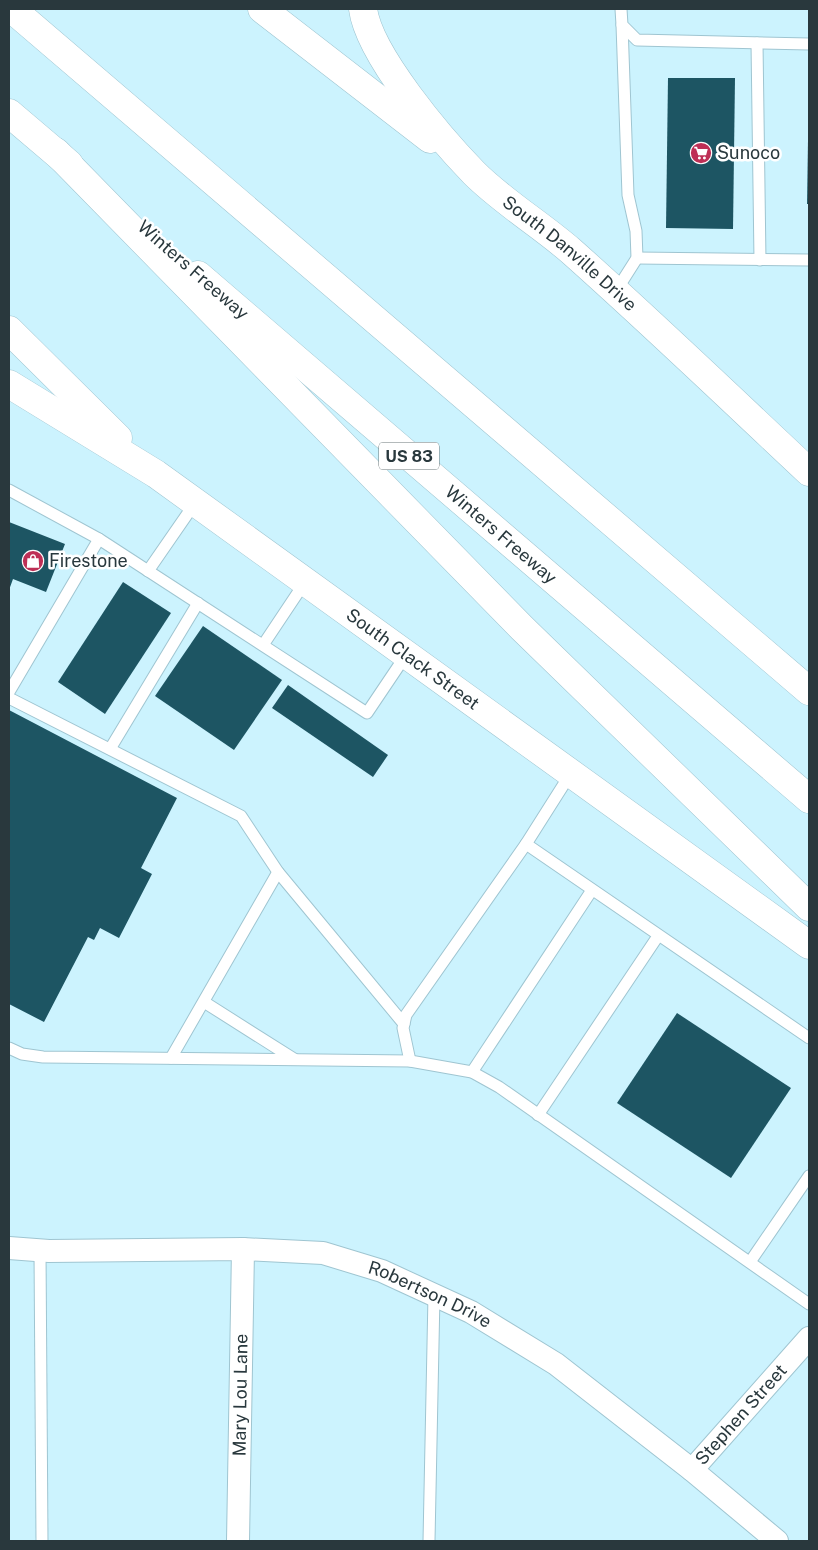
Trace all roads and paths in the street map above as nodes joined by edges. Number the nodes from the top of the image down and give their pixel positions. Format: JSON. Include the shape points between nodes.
{"nodes":[{"id":1,"x":12,"y":9,"type":"edge"},
{"id":2,"x":262,"y":9,"type":"edge"},
{"id":3,"x":363,"y":9,"type":"edge"},
{"id":4,"x":621,"y":9,"type":"edge"},
{"id":5,"x":622,"y":25,"type":"junction"},
{"id":6,"x":757,"y":43,"type":"junction"},
{"id":7,"x":809,"y":44,"type":"edge"},
{"id":8,"x":9,"y":113,"type":"edge"},
{"id":9,"x":56,"y":152,"type":"junction"},
{"id":10,"x":474,"y":174,"type":"junction"},
{"id":11,"x":637,"y":258,"type":"junction"},
{"id":12,"x":760,"y":260,"type":"junction"},
{"id":13,"x":809,"y":260,"type":"edge"},
{"id":14,"x":615,"y":293,"type":"junction"},
{"id":15,"x":9,"y":330,"type":"edge"},
{"id":16,"x":9,"y":384,"type":"edge"},
{"id":17,"x":809,"y":472,"type":"edge"},
{"id":18,"x":156,"y":474,"type":"junction"},
{"id":19,"x":9,"y":490,"type":"edge"},
{"id":20,"x":195,"y":503,"type":"junction"},
{"id":21,"x":99,"y":539,"type":"junction"},
{"id":22,"x":148,"y":571,"type":"junction"},
{"id":23,"x":305,"y":582,"type":"junction"},
{"id":24,"x":198,"y":603,"type":"junction"},
{"id":25,"x":263,"y":645,"type":"junction"},
{"id":26,"x":406,"y":655,"type":"junction"},
{"id":27,"x":771,"y":658,"type":"junction"},
{"id":28,"x":809,"y":684,"type":"edge"},
{"id":29,"x":809,"y":691,"type":"edge"},
{"id":30,"x":9,"y":692,"type":"edge"},
{"id":31,"x":9,"y":698,"type":"edge"},
{"id":32,"x":110,"y":749,"type":"junction"},
{"id":33,"x":571,"y":773,"type":"junction"},
{"id":34,"x":809,"y":799,"type":"edge"},
{"id":35,"x":526,"y":844,"type":"junction"},
{"id":36,"x":278,"y":872,"type":"junction"},
{"id":37,"x":592,"y":890,"type":"junction"},
{"id":38,"x":809,"y":907,"type":"edge"},
{"id":39,"x":658,"y":936,"type":"junction"},
{"id":40,"x":809,"y":945,"type":"edge"},
{"id":41,"x":204,"y":1002,"type":"junction"},
{"id":42,"x":404,"y":1024,"type":"junction"},
{"id":43,"x":809,"y":1038,"type":"edge"},
{"id":44,"x":9,"y":1048,"type":"edge"},
{"id":45,"x":171,"y":1058,"type":"junction"},
{"id":46,"x":294,"y":1059,"type":"junction"},
{"id":47,"x":410,"y":1061,"type":"junction"},
{"id":48,"x":472,"y":1072,"type":"junction"},
{"id":49,"x":538,"y":1115,"type":"junction"},
{"id":50,"x":809,"y":1176,"type":"edge"},
{"id":51,"x":9,"y":1248,"type":"edge"},
{"id":52,"x":243,"y":1249,"type":"junction"},
{"id":53,"x":40,"y":1251,"type":"junction"},
{"id":54,"x":750,"y":1262,"type":"junction"},
{"id":55,"x":434,"y":1295,"type":"junction"},
{"id":56,"x":809,"y":1304,"type":"edge"},
{"id":57,"x":809,"y":1338,"type":"edge"},
{"id":58,"x":692,"y":1470,"type":"junction"},
{"id":59,"x":42,"y":1541,"type":"edge"},
{"id":60,"x":238,"y":1541,"type":"edge"},
{"id":61,"x":430,"y":1541,"type":"edge"},
{"id":62,"x":777,"y":1541,"type":"edge"}],
"edges":[{"from":1,"to":27,"type":"main road"},
{"from":2,"to":10,"type":"main road"},
{"from":3,"to":10,"type":"main road","name":"South Danville Drive","via":[[374,44],[390,69]]},
{"from":4,"to":5,"type":"lane"},
{"from":5,"to":6,"type":"lane","via":[[637,40]]},
{"from":5,"to":11,"type":"lane","via":[[628,195],[636,231]]},
{"from":6,"to":7,"type":"lane"},
{"from":6,"to":12,"type":"lane"},
{"from":8,"to":9,"type":"main road","name":"Winters Freeway","number":"US 83"},
{"from":9,"to":34,"type":"main road","name":"Winters Freeway","number":"US 83"},
{"from":9,"to":38,"type":"main road","via":[[522,628]]},
{"from":10,"to":14,"type":"main road","name":"South Danville Drive","via":[[570,250]]},
{"from":11,"to":12,"type":"lane"},
{"from":11,"to":14,"type":"lane"},
{"from":12,"to":13,"type":"lane"},
{"from":14,"to":17,"type":"main road","name":"South Danville Drive"},
{"from":15,"to":18,"type":"main road"},
{"from":16,"to":18,"type":"main road","name":"South Clack Street"},
{"from":18,"to":20,"type":"main road","name":"South Clack Street"},
{"from":19,"to":21,"type":"lane"},
{"from":20,"to":22,"type":"lane"},
{"from":20,"to":23,"type":"main road","name":"South Clack Street"},
{"from":21,"to":22,"type":"lane"},
{"from":21,"to":30,"type":"lane"},
{"from":22,"to":24,"type":"lane"},
{"from":23,"to":25,"type":"lane"},
{"from":23,"to":26,"type":"main road","name":"South Clack Street"},
{"from":24,"to":25,"type":"lane"},
{"from":24,"to":32,"type":"lane"},
{"from":25,"to":26,"type":"lane","via":[[367,713]]},
{"from":26,"to":33,"type":"main road","name":"South Clack Street"},
{"from":27,"to":28,"type":"main road"},
{"from":27,"to":29,"type":"main road"},
{"from":31,"to":32,"type":"lane"},
{"from":32,"to":36,"type":"lane","via":[[241,816]]},
{"from":33,"to":35,"type":"lane"},
{"from":33,"to":40,"type":"main road","name":"South Clack Street"},
{"from":35,"to":37,"type":"lane"},
{"from":35,"to":42,"type":"lane","via":[[406,1014]]},
{"from":36,"to":41,"type":"lane"},
{"from":36,"to":42,"type":"lane"},
{"from":37,"to":39,"type":"lane"},
{"from":37,"to":48,"type":"lane"},
{"from":39,"to":43,"type":"lane"},
{"from":39,"to":49,"type":"lane"},
{"from":41,"to":45,"type":"lane"},
{"from":41,"to":46,"type":"lane"},
{"from":42,"to":47,"type":"lane"},
{"from":44,"to":45,"type":"lane","via":[[43,1057]]},
{"from":45,"to":46,"type":"lane"},
{"from":46,"to":47,"type":"lane"},
{"from":47,"to":48,"type":"lane"},
{"from":48,"to":49,"type":"lane"},
{"from":49,"to":54,"type":"lane"},
{"from":50,"to":54,"type":"lane"},
{"from":51,"to":53,"type":"street","name":"Robertson Drive"},
{"from":52,"to":53,"type":"street","name":"Robertson Drive"},
{"from":52,"to":55,"type":"street","name":"Robertson Drive","via":[[323,1253],[382,1271]]},
{"from":52,"to":60,"type":"street","name":"Mary Lou Lane"},
{"from":53,"to":59,"type":"lane"},
{"from":54,"to":56,"type":"lane"},
{"from":55,"to":58,"type":"street","name":"Robertson Drive","via":[[471,1312],[556,1364]]},
{"from":55,"to":61,"type":"lane"},
{"from":57,"to":58,"type":"street","name":"Stephen Street"},
{"from":58,"to":62,"type":"street","name":"Robertson Drive"}]}
